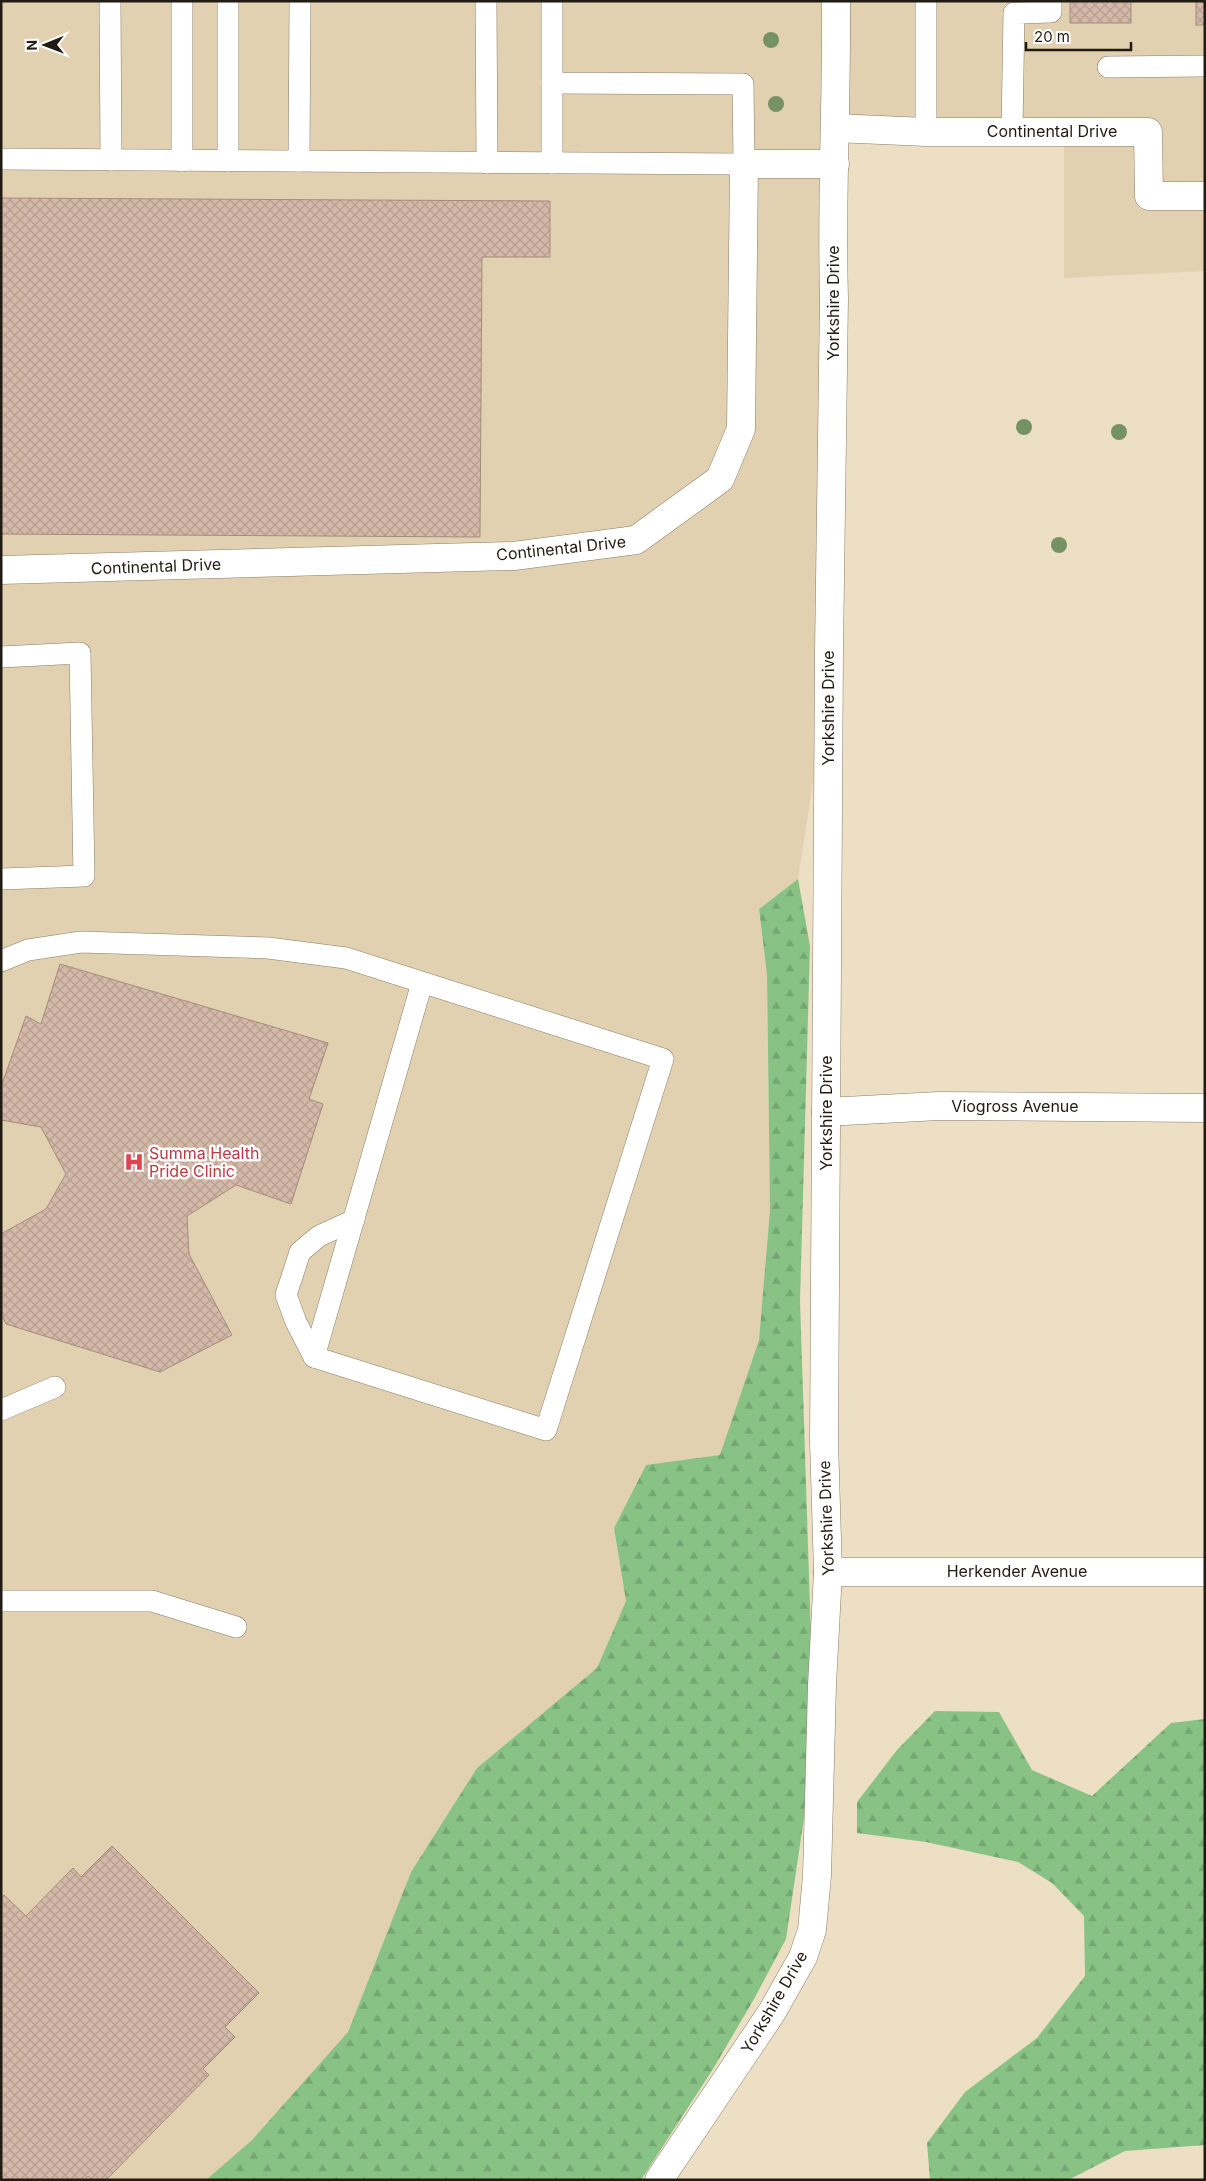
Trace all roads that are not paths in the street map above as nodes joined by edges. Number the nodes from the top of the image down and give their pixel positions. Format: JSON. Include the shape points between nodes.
{"nodes":[{"id":1,"x":110,"y":1,"type":"edge"},
{"id":2,"x":182,"y":1,"type":"edge"},
{"id":3,"x":228,"y":1,"type":"edge"},
{"id":4,"x":300,"y":1,"type":"edge"},
{"id":5,"x":486,"y":1,"type":"edge"},
{"id":6,"x":552,"y":1,"type":"edge"},
{"id":7,"x":836,"y":1,"type":"edge"},
{"id":8,"x":926,"y":1,"type":"edge"},
{"id":9,"x":1050,"y":1,"type":"edge"},
{"id":10,"x":1205,"y":66,"type":"edge"},
{"id":11,"x":1108,"y":68,"type":"dead end"},
{"id":12,"x":552,"y":83,"type":"junction"},
{"id":13,"x":835,"y":128,"type":"junction"},
{"id":14,"x":1012,"y":131,"type":"junction"},
{"id":15,"x":926,"y":132,"type":"junction"},
{"id":16,"x":1,"y":160,"type":"edge"},
{"id":17,"x":111,"y":160,"type":"junction"},
{"id":18,"x":182,"y":161,"type":"junction"},
{"id":19,"x":228,"y":161,"type":"junction"},
{"id":20,"x":299,"y":161,"type":"junction"},
{"id":21,"x":486,"y":163,"type":"junction"},
{"id":22,"x":552,"y":163,"type":"junction"},
{"id":23,"x":744,"y":164,"type":"junction"},
{"id":24,"x":835,"y":164,"type":"junction"},
{"id":25,"x":1205,"y":196,"type":"edge"},
{"id":26,"x":1,"y":570,"type":"edge"},
{"id":27,"x":1,"y":657,"type":"edge"},
{"id":28,"x":1,"y":879,"type":"edge"},
{"id":29,"x":1,"y":961,"type":"edge"},
{"id":30,"x":422,"y":983,"type":"junction"},
{"id":31,"x":1205,"y":1108,"type":"edge"},
{"id":32,"x":826,"y":1112,"type":"junction"},
{"id":33,"x":354,"y":1220,"type":"junction"},
{"id":34,"x":314,"y":1357,"type":"junction"},
{"id":35,"x":55,"y":1387,"type":"dead end"},
{"id":36,"x":1,"y":1410,"type":"edge"},
{"id":37,"x":828,"y":1572,"type":"junction"},
{"id":38,"x":1205,"y":1572,"type":"edge"},
{"id":39,"x":1,"y":1601,"type":"edge"},
{"id":40,"x":236,"y":1627,"type":"dead end"},
{"id":41,"x":659,"y":2180,"type":"edge"}],
"edges":[{"from":1,"to":17,"type":"lane"},
{"from":2,"to":18,"type":"lane"},
{"from":3,"to":19,"type":"lane"},
{"from":4,"to":20,"type":"lane"},
{"from":5,"to":21,"type":"lane"},
{"from":6,"to":12,"type":"lane"},
{"from":7,"to":13,"type":"street","name":"Yorkshire Drive"},
{"from":8,"to":15,"type":"lane"},
{"from":9,"to":14,"type":"lane","via":[[1051,12],[1014,13]]},
{"from":10,"to":11,"type":"lane"},
{"from":12,"to":22,"type":"lane"},
{"from":12,"to":23,"type":"lane","via":[[743,84]]},
{"from":13,"to":15,"type":"street","name":"Continental Drive"},
{"from":13,"to":24,"type":"street","name":"Yorkshire Drive"},
{"from":14,"to":15,"type":"street","name":"Continental Drive"},
{"from":14,"to":25,"type":"street","name":"Continental Drive","via":[[1148,132],[1149,196]]},
{"from":16,"to":17,"type":"lane"},
{"from":17,"to":18,"type":"lane"},
{"from":18,"to":19,"type":"lane"},
{"from":19,"to":20,"type":"lane"},
{"from":20,"to":21,"type":"lane"},
{"from":21,"to":22,"type":"lane"},
{"from":22,"to":23,"type":"lane"},
{"from":23,"to":24,"type":"street"},
{"from":23,"to":26,"type":"street","name":"Continental Drive","via":[[741,429],[720,479],[636,540],[514,556]]},
{"from":24,"to":32,"type":"street","name":"Yorkshire Drive"},
{"from":27,"to":28,"type":"lane","via":[[80,653],[84,876]]},
{"from":29,"to":30,"type":"lane","via":[[28,950],[82,942],[268,948],[346,958]]},
{"from":30,"to":33,"type":"lane"},
{"from":30,"to":34,"type":"lane","via":[[663,1059],[546,1430]]},
{"from":31,"to":32,"type":"street","name":"Viogross Avenue","via":[[939,1106]]},
{"from":32,"to":37,"type":"street","name":"Yorkshire Drive","via":[[824,1441]]},
{"from":33,"to":34,"type":"lane"},
{"from":33,"to":34,"type":"lane","via":[[319,1236],[300,1252],[286,1295]]},
{"from":35,"to":36,"type":"lane"},
{"from":37,"to":38,"type":"street","name":"Herkender Avenue"},
{"from":37,"to":41,"type":"street","name":"Yorkshire Drive","via":[[817,1876],[812,1930],[803,1958],[772,2012]]},
{"from":39,"to":40,"type":"lane","via":[[152,1601]]}]}
